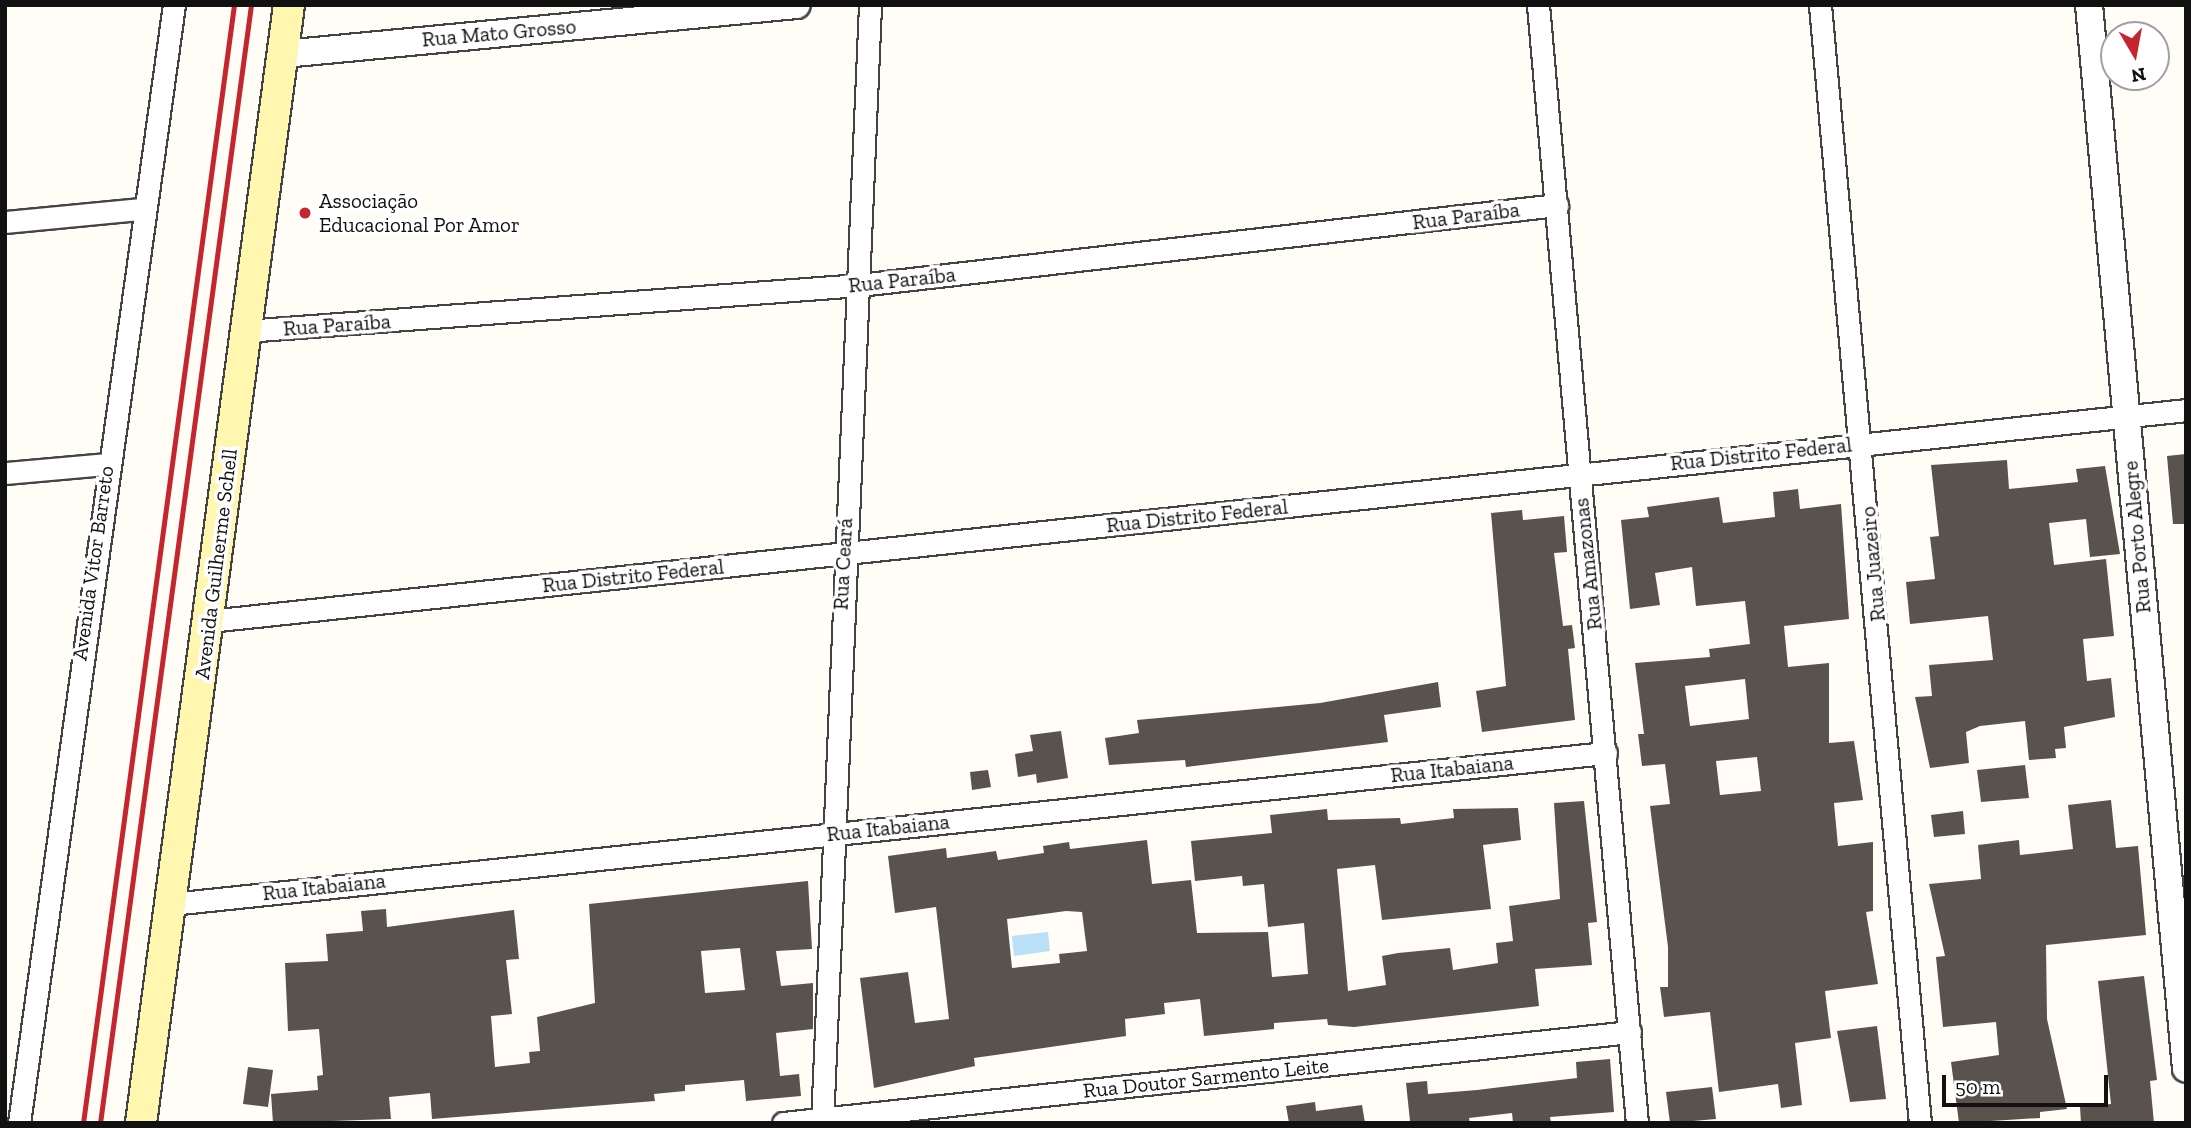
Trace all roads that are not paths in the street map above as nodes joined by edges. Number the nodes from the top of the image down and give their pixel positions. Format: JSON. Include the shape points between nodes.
{"nodes":[{"id":1,"x":174,"y":5,"type":"edge"},
{"id":2,"x":289,"y":5,"type":"edge"},
{"id":3,"x":797,"y":5,"type":"edge"},
{"id":4,"x":870,"y":5,"type":"edge"},
{"id":5,"x":1538,"y":5,"type":"edge"},
{"id":6,"x":1819,"y":5,"type":"edge"},
{"id":7,"x":2090,"y":5,"type":"edge"},
{"id":8,"x":284,"y":54,"type":"junction"},
{"id":9,"x":1557,"y":205,"type":"junction"},
{"id":10,"x":141,"y":209,"type":"junction"},
{"id":11,"x":5,"y":222,"type":"edge"},
{"id":12,"x":859,"y":285,"type":"junction"},
{"id":13,"x":245,"y":331,"type":"junction"},
{"id":14,"x":2186,"y":410,"type":"edge"},
{"id":15,"x":2125,"y":415,"type":"junction"},
{"id":16,"x":1862,"y":443,"type":"junction"},
{"id":17,"x":106,"y":464,"type":"junction"},
{"id":18,"x":5,"y":473,"type":"edge"},
{"id":19,"x":1579,"y":475,"type":"junction"},
{"id":20,"x":843,"y":554,"type":"junction"},
{"id":21,"x":209,"y":621,"type":"junction"},
{"id":22,"x":1606,"y":753,"type":"junction"},
{"id":23,"x":833,"y":834,"type":"junction"},
{"id":24,"x":171,"y":904,"type":"junction"},
{"id":25,"x":1630,"y":1032,"type":"junction"},
{"id":26,"x":2186,"y":1069,"type":"edge"},
{"id":27,"x":822,"y":1121,"type":"edge"},
{"id":28,"x":19,"y":1123,"type":"edge"},
{"id":29,"x":141,"y":1123,"type":"edge"},
{"id":30,"x":783,"y":1123,"type":"edge"},
{"id":31,"x":1637,"y":1123,"type":"edge"},
{"id":32,"x":1920,"y":1123,"type":"edge"}],
"edges":[{"from":1,"to":10,"type":"street","name":"Avenida Vitor Barreto"},
{"from":2,"to":8,"type":"main road","name":"Avenida Guilherme Schell"},
{"from":3,"to":8,"type":"street","name":"Rua Mato Grosso"},
{"from":4,"to":12,"type":"street","name":"Rua Ceará"},
{"from":5,"to":9,"type":"street","name":"Rua Amazonas"},
{"from":6,"to":16,"type":"street","name":"Rua Juazeiro"},
{"from":7,"to":15,"type":"street","name":"Rua Porto Alegre"},
{"from":8,"to":13,"type":"main road","name":"Avenida Guilherme Schell"},
{"from":9,"to":12,"type":"street","name":"Rua Paraíba"},
{"from":9,"to":19,"type":"street","name":"Rua Amazonas"},
{"from":10,"to":11,"type":"street"},
{"from":10,"to":17,"type":"street","name":"Avenida Vitor Barreto"},
{"from":12,"to":13,"type":"street","name":"Rua Paraíba"},
{"from":12,"to":20,"type":"street","name":"Rua Ceará"},
{"from":13,"to":21,"type":"main road","name":"Avenida Guilherme Schell"},
{"from":14,"to":15,"type":"street","name":"Rua Distrito Federal"},
{"from":15,"to":16,"type":"street","name":"Rua Distrito Federal"},
{"from":15,"to":26,"type":"street","name":"Rua Porto Alegre"},
{"from":16,"to":19,"type":"street","name":"Rua Distrito Federal"},
{"from":16,"to":32,"type":"street","name":"Rua Juazeiro"},
{"from":17,"to":18,"type":"street"},
{"from":17,"to":28,"type":"street","name":"Avenida Vitor Barreto"},
{"from":19,"to":20,"type":"street","name":"Rua Distrito Federal"},
{"from":19,"to":22,"type":"street","name":"Rua Amazonas"},
{"from":20,"to":21,"type":"street","name":"Rua Distrito Federal"},
{"from":20,"to":23,"type":"street","name":"Rua Ceará"},
{"from":21,"to":24,"type":"main road","name":"Avenida Guilherme Schell"},
{"from":22,"to":23,"type":"street","name":"Rua Itabaiana"},
{"from":22,"to":25,"type":"street","name":"Rua Amazonas"},
{"from":23,"to":24,"type":"street","name":"Rua Itabaiana"},
{"from":23,"to":27,"type":"street","name":"Rua Ceará"},
{"from":24,"to":29,"type":"main road","name":"Avenida Guilherme Schell"},
{"from":25,"to":27,"type":"street","name":"Rua Doutor Sarmento Leite"},
{"from":25,"to":31,"type":"street","name":"Rua Amazonas"},
{"from":27,"to":30,"type":"street","name":"Rua Doutor Sarmento Leite"}]}
